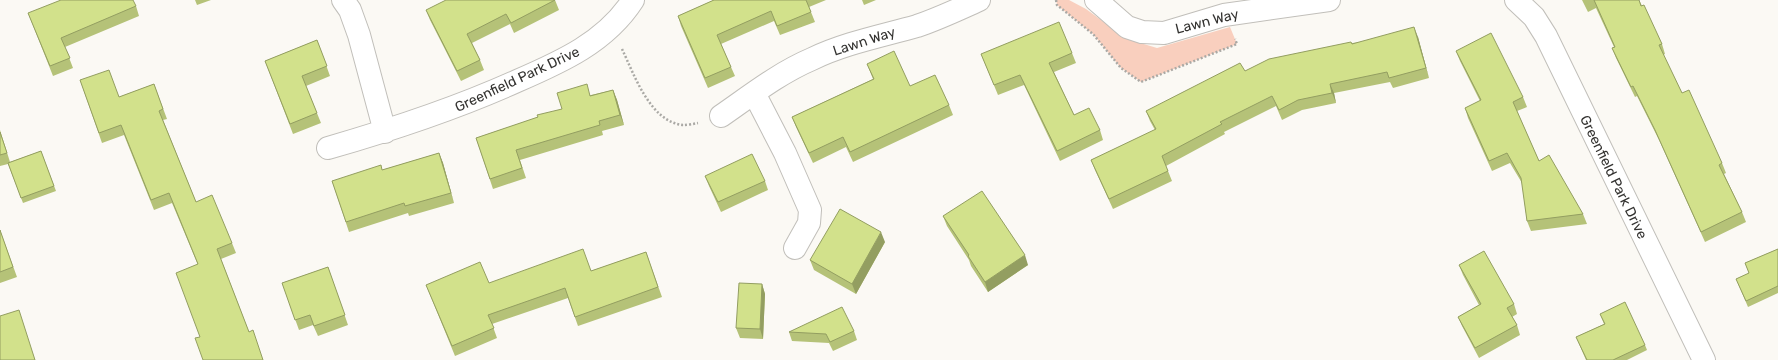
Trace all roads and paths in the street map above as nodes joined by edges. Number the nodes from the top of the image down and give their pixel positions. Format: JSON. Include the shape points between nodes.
{"nodes":[{"id":1,"x":343,"y":0,"type":"edge"},
{"id":2,"x":633,"y":0,"type":"edge"},
{"id":3,"x":979,"y":0,"type":"edge"},
{"id":4,"x":1096,"y":0,"type":"edge"},
{"id":5,"x":1329,"y":0,"type":"edge"},
{"id":6,"x":1516,"y":0,"type":"edge"},
{"id":7,"x":612,"y":27,"type":"junction"},
{"id":8,"x":754,"y":94,"type":"junction"},
{"id":9,"x":721,"y":116,"type":"joint"},
{"id":10,"x":385,"y":132,"type":"junction"},
{"id":11,"x":328,"y":148,"type":"dead end"},
{"id":12,"x":795,"y":248,"type":"dead end"},
{"id":13,"x":1704,"y":360,"type":"edge"}],
"edges":[{"from":1,"to":10,"type":"street","via":[[350,10],[359,35]]},
{"from":2,"to":7,"type":"street","name":"Greenfield Park Drive"},
{"from":3,"to":8,"type":"street","name":"Lawn Way","via":[[925,23],[868,38],[812,59]]},
{"from":4,"to":5,"type":"street","name":"Lawn Way","via":[[1127,27],[1142,32],[1164,33],[1224,16]]},
{"from":6,"to":13,"type":"street","name":"Greenfield Park Drive","via":[[1534,17],[1546,36]]},
{"from":7,"to":9,"type":"path","via":[[647,100],[662,117],[682,125]]},
{"from":7,"to":10,"type":"street","name":"Greenfield Park Drive","via":[[556,64],[472,102]]},
{"from":8,"to":9,"type":"street","name":"Lawn Way"},
{"from":8,"to":12,"type":"street","via":[[785,153],[810,210],[809,223]]},
{"from":10,"to":11,"type":"street","name":"Greenfield Park Drive"}]}
